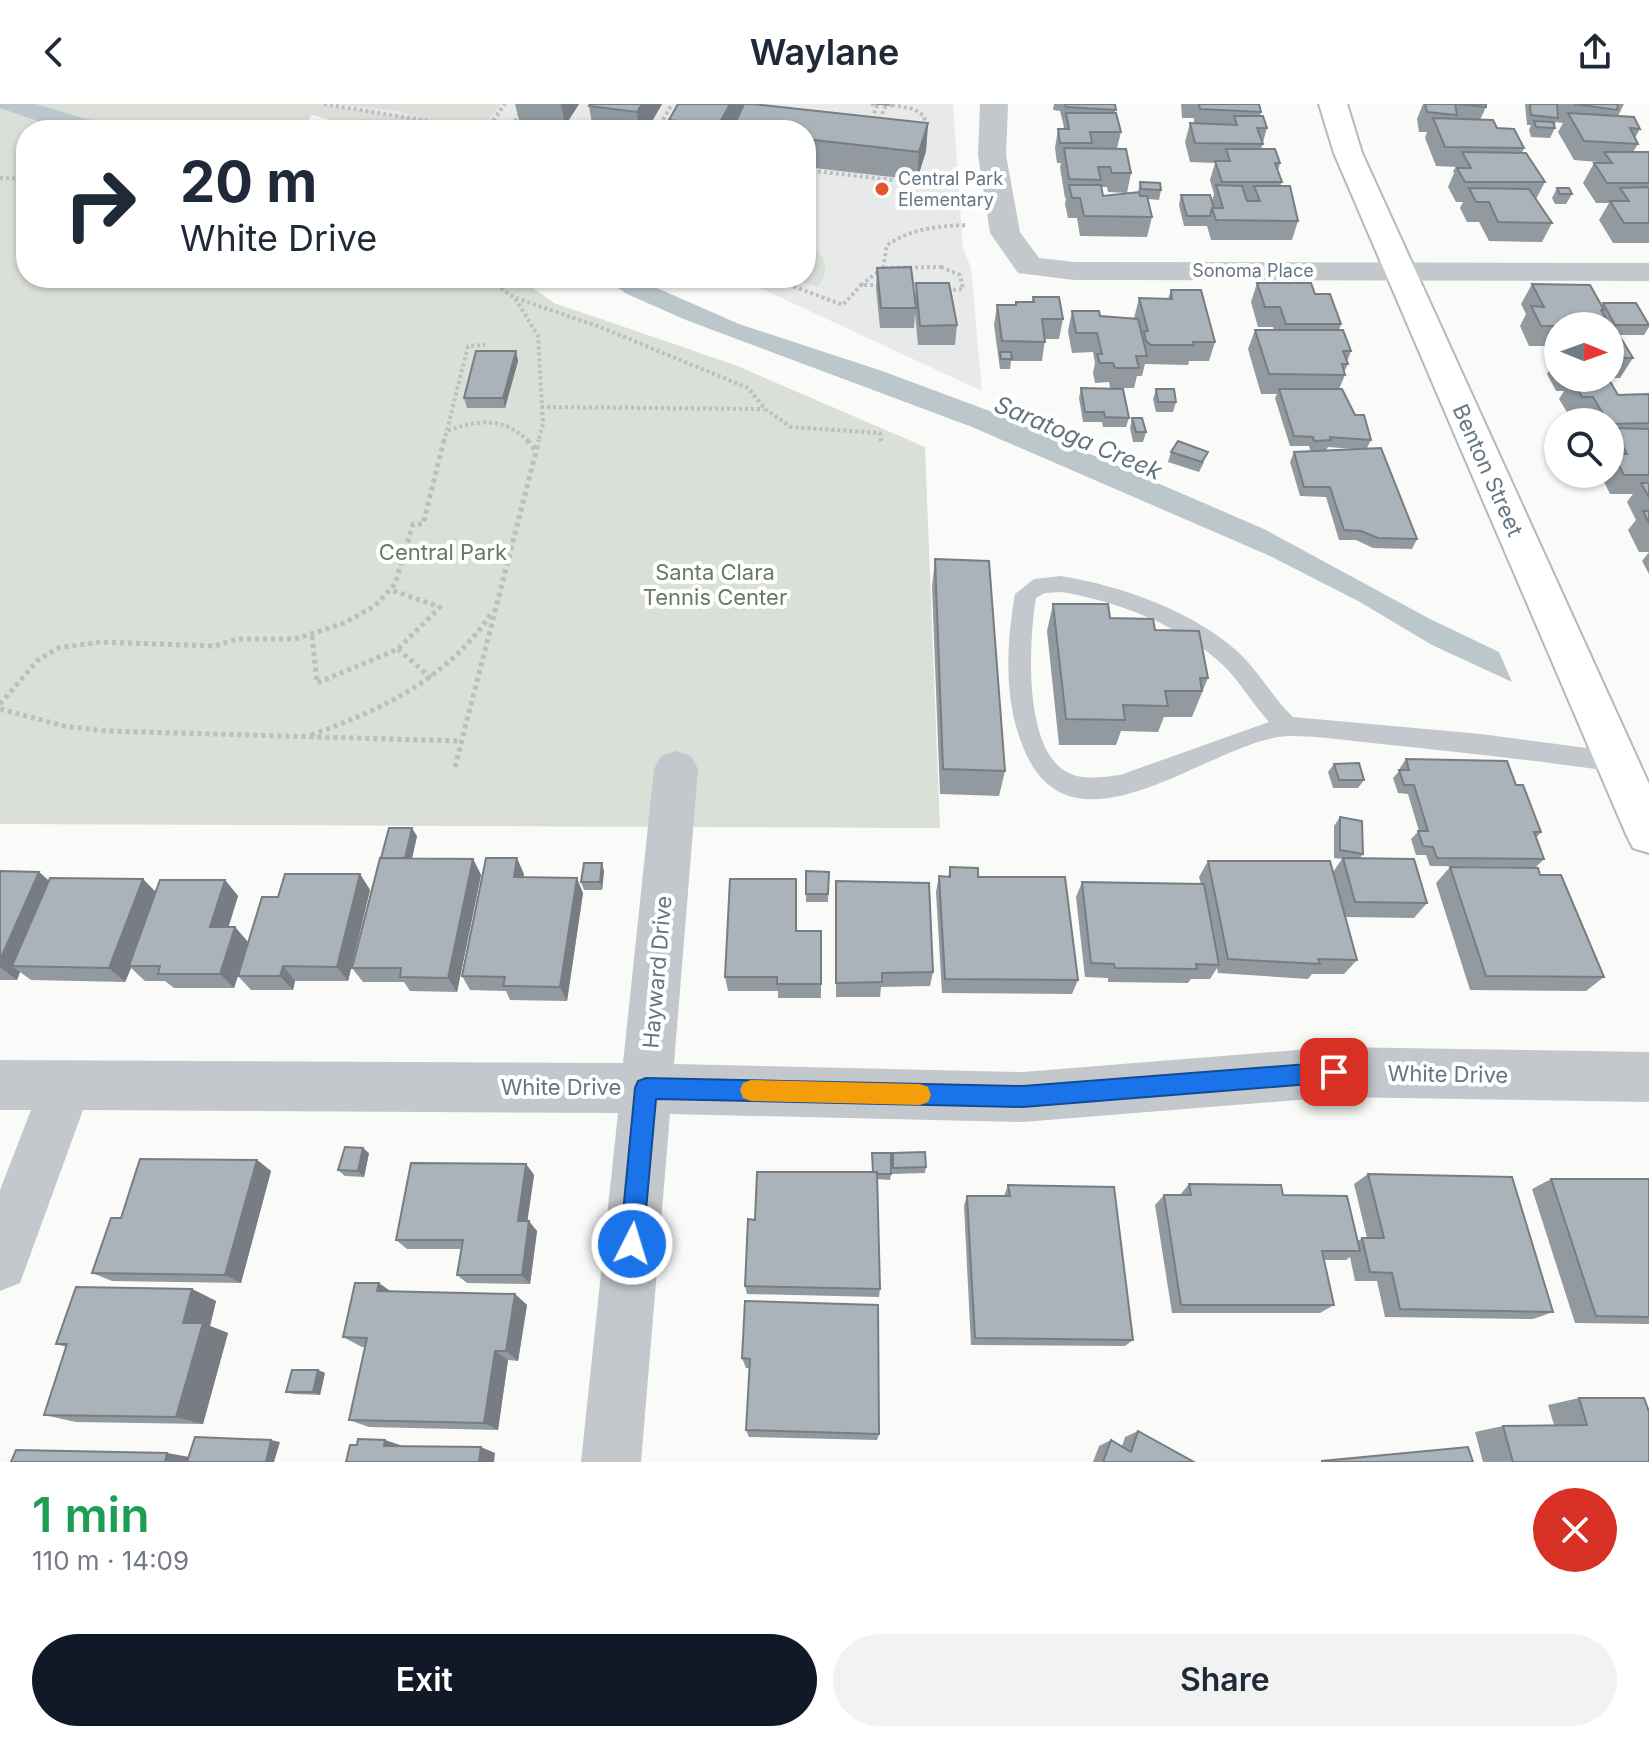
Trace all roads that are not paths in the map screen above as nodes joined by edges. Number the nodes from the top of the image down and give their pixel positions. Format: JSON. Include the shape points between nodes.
{"nodes":[{"id":1,"x":994,"y":104,"type":"edge"},
{"id":2,"x":1333,"y":104,"type":"edge"},
{"id":3,"x":1400,"y":271,"type":"junction"},
{"id":4,"x":1649,"y":272,"type":"edge"},
{"id":5,"x":1287,"y":726,"type":"junction"},
{"id":6,"x":1617,"y":762,"type":"junction"},
{"id":7,"x":676,"y":769,"type":"dead end"},
{"id":8,"x":1649,"y":834,"type":"edge"},
{"id":9,"x":1649,"y":1077,"type":"edge"},
{"id":10,"x":0,"y":1085,"type":"edge"},
{"id":11,"x":66,"y":1086,"type":"junction"},
{"id":12,"x":646,"y":1088,"type":"junction"},
{"id":13,"x":0,"y":1263,"type":"edge"},
{"id":14,"x":611,"y":1462,"type":"edge"}],
"edges":[{"from":1,"to":3,"type":"street","name":"Sonoma Place","via":[[992,155],[1005,233],[1029,266],[1074,271]]},
{"from":2,"to":3,"type":"main road","name":"Benton Street","via":[[1348,153]]},
{"from":3,"to":4,"type":"street","name":"Sonoma Place"},
{"from":3,"to":6,"type":"main road","name":"Benton Street"},
{"from":5,"to":5,"type":"lane","via":[[1229,656],[1195,631],[1092,591],[1042,585],[1026,594],[1020,624],[1022,706],[1031,737],[1056,779],[1077,786],[1125,784],[1170,773],[1223,747]]},
{"from":5,"to":6,"type":"lane"},
{"from":6,"to":8,"type":"main road","name":"Benton Street"},
{"from":7,"to":12,"type":"street","name":"Hayward Drive"},
{"from":9,"to":12,"type":"street","name":"White Drive","via":[[1334,1072],[1023,1097]]},
{"from":10,"to":11,"type":"street","name":"White Drive"},
{"from":11,"to":12,"type":"street","name":"White Drive"},
{"from":11,"to":13,"type":"street"},
{"from":12,"to":14,"type":"street","name":"Hayward Drive"}]}
